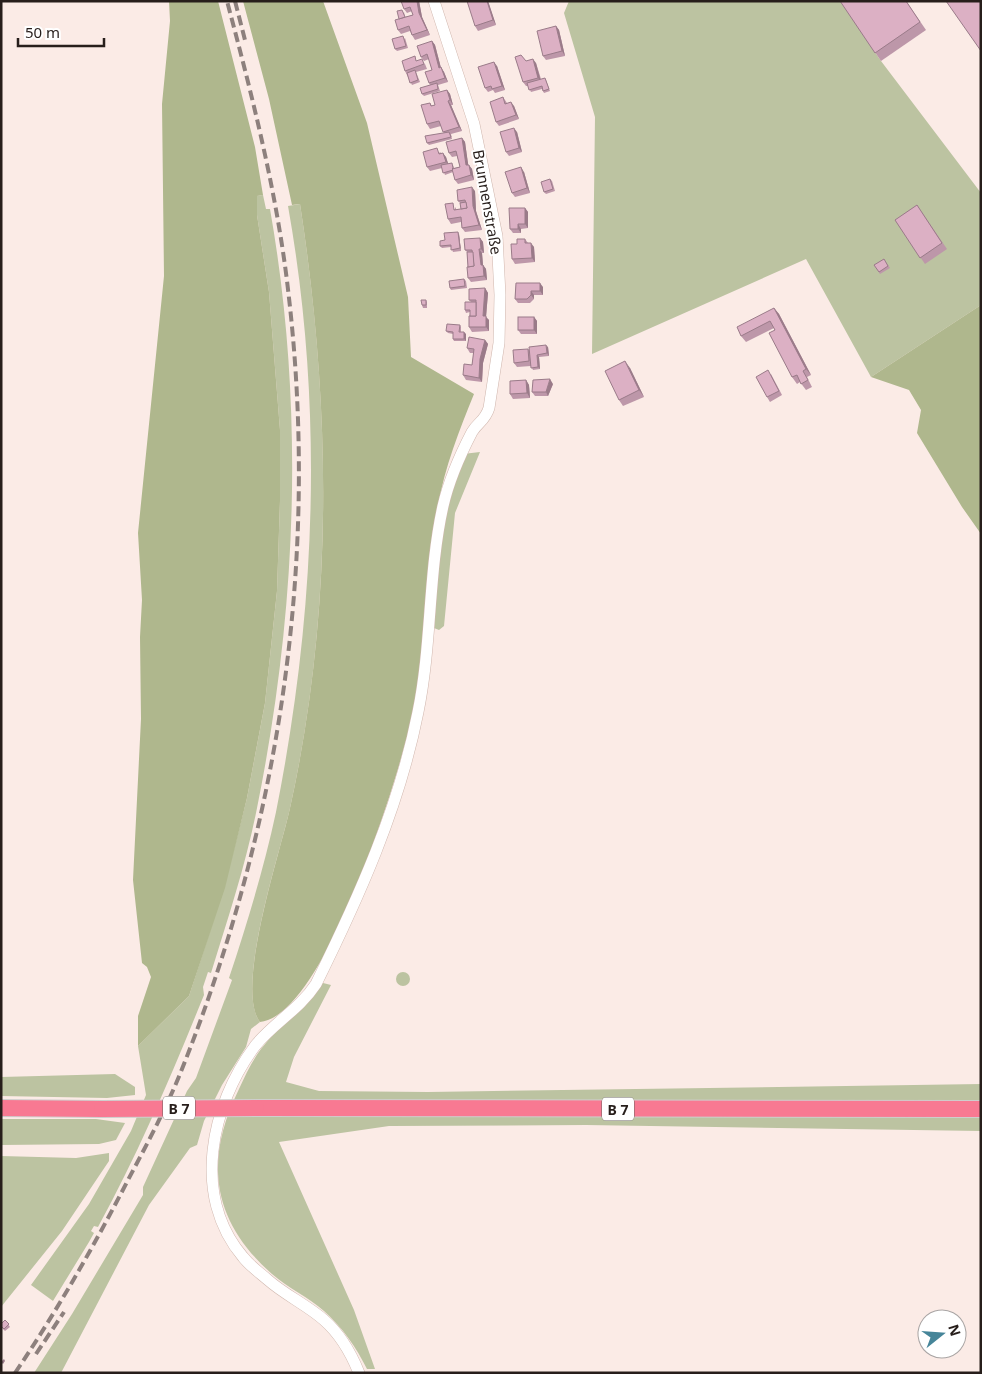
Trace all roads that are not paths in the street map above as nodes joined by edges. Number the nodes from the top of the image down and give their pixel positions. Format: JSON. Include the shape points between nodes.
{"nodes":[{"id":1,"x":434,"y":1,"type":"edge"},
{"id":2,"x":1,"y":1108,"type":"edge"},
{"id":3,"x":981,"y":1109,"type":"edge"},
{"id":4,"x":360,"y":1373,"type":"edge"}],
"edges":[{"from":1,"to":4,"type":"street","name":"Brunnenstraße","via":[[474,124],[497,236],[499,343],[489,408],[486,419],[474,429],[458,458],[443,506],[418,711],[406,763],[376,852],[316,984],[304,1001],[256,1046],[228,1091],[215,1131],[211,1178],[222,1222],[242,1257],[271,1283],[324,1320],[348,1348]]},
{"from":2,"to":3,"type":"highway","number":"B 7","bridge":true}]}
